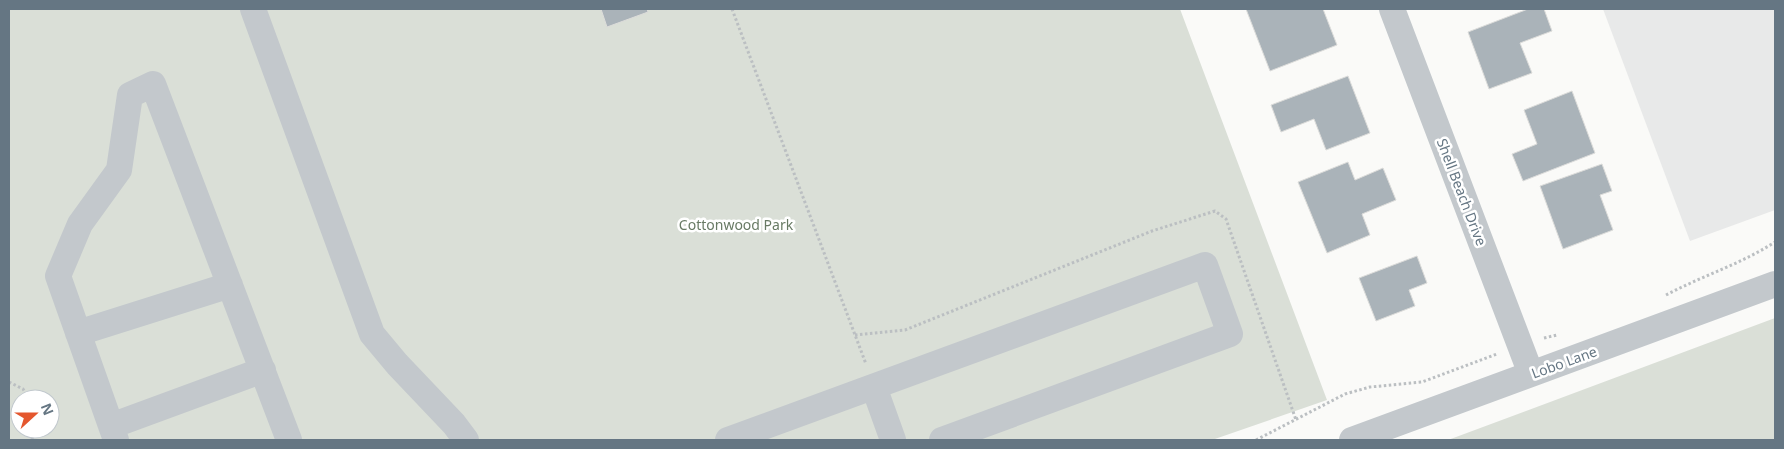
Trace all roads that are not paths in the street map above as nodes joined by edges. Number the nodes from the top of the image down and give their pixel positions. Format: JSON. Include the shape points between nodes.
{"nodes":[{"id":1,"x":253,"y":9,"type":"edge"},
{"id":2,"x":1392,"y":9,"type":"edge"},
{"id":3,"x":1775,"y":284,"type":"edge"},
{"id":4,"x":230,"y":285,"type":"junction"},
{"id":5,"x":78,"y":333,"type":"junction"},
{"id":6,"x":263,"y":370,"type":"junction"},
{"id":7,"x":1531,"y":374,"type":"junction"},
{"id":8,"x":874,"y":386,"type":"junction"},
{"id":9,"x":113,"y":433,"type":"edge"},
{"id":10,"x":290,"y":440,"type":"edge"},
{"id":11,"x":466,"y":440,"type":"edge"},
{"id":12,"x":728,"y":440,"type":"edge"},
{"id":13,"x":893,"y":440,"type":"edge"},
{"id":14,"x":942,"y":440,"type":"edge"},
{"id":15,"x":1352,"y":440,"type":"edge"}],
"edges":[{"from":1,"to":11,"type":"street","via":[[372,334]]},
{"from":2,"to":7,"type":"street","name":"Shell Beach Drive"},
{"from":3,"to":7,"type":"street","name":"Lobo Lane"},
{"from":4,"to":5,"type":"street"},
{"from":4,"to":5,"type":"street","via":[[153,84],[130,95],[119,170],[80,224],[58,276]]},
{"from":4,"to":6,"type":"street"},
{"from":5,"to":9,"type":"street"},
{"from":6,"to":9,"type":"street"},
{"from":6,"to":10,"type":"street"},
{"from":7,"to":15,"type":"street","name":"Lobo Lane"},
{"from":8,"to":12,"type":"street"},
{"from":8,"to":13,"type":"street"},
{"from":8,"to":14,"type":"street","via":[[1205,265],[1230,334]]}]}
